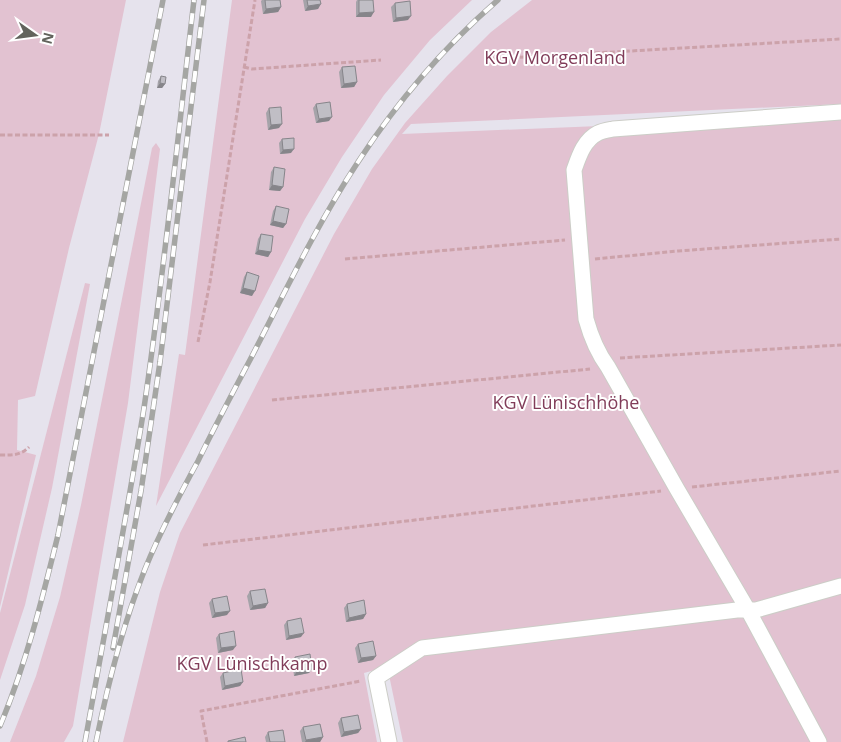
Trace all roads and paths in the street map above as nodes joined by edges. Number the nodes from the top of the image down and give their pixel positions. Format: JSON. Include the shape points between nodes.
{"nodes":[{"id":1,"x":255,"y":0,"type":"edge"},
{"id":2,"x":841,"y":39,"type":"edge"},
{"id":3,"x":381,"y":60,"type":"dead end"},
{"id":4,"x":490,"y":60,"type":"dead end"},
{"id":5,"x":244,"y":67,"type":"junction"},
{"id":6,"x":841,"y":112,"type":"edge"},
{"id":7,"x":0,"y":134,"type":"edge"},
{"id":8,"x":109,"y":135,"type":"dead end"},
{"id":9,"x":580,"y":239,"type":"junction"},
{"id":10,"x":841,"y":239,"type":"edge"},
{"id":11,"x":345,"y":259,"type":"dead end"},
{"id":12,"x":582,"y":260,"type":"junction"},
{"id":13,"x":198,"y":342,"type":"dead end"},
{"id":14,"x":841,"y":345,"type":"edge"},
{"id":15,"x":605,"y":363,"type":"junction"},
{"id":16,"x":272,"y":400,"type":"dead end"},
{"id":17,"x":29,"y":447,"type":"dead end"},
{"id":18,"x":0,"y":455,"type":"edge"},
{"id":19,"x":841,"y":471,"type":"edge"},
{"id":20,"x":677,"y":489,"type":"junction"},
{"id":21,"x":203,"y":545,"type":"dead end"},
{"id":22,"x":841,"y":586,"type":"edge"},
{"id":23,"x":748,"y":610,"type":"junction"},
{"id":24,"x":376,"y":678,"type":"junction"},
{"id":25,"x":207,"y":742,"type":"edge"},
{"id":26,"x":388,"y":742,"type":"edge"},
{"id":27,"x":819,"y":742,"type":"edge"}],
"edges":[{"from":1,"to":5,"type":"path"},
{"from":2,"to":4,"type":"path"},
{"from":3,"to":5,"type":"path"},
{"from":5,"to":13,"type":"path"},
{"from":6,"to":9,"type":"lane","via":[[613,129],[596,134],[580,153],[574,170]]},
{"from":7,"to":8,"type":"path"},
{"from":9,"to":11,"type":"path"},
{"from":9,"to":12,"type":"lane"},
{"from":10,"to":12,"type":"path"},
{"from":12,"to":15,"type":"lane","via":[[586,319]]},
{"from":14,"to":15,"type":"path"},
{"from":15,"to":16,"type":"path"},
{"from":15,"to":20,"type":"lane"},
{"from":17,"to":18,"type":"path","via":[[18,455]]},
{"from":19,"to":20,"type":"path"},
{"from":20,"to":21,"type":"path"},
{"from":20,"to":23,"type":"lane"},
{"from":22,"to":23,"type":"lane"},
{"from":23,"to":24,"type":"lane","via":[[422,648]]},
{"from":23,"to":27,"type":"lane"},
{"from":24,"to":25,"type":"path","via":[[201,711]]},
{"from":24,"to":26,"type":"lane"}]}
